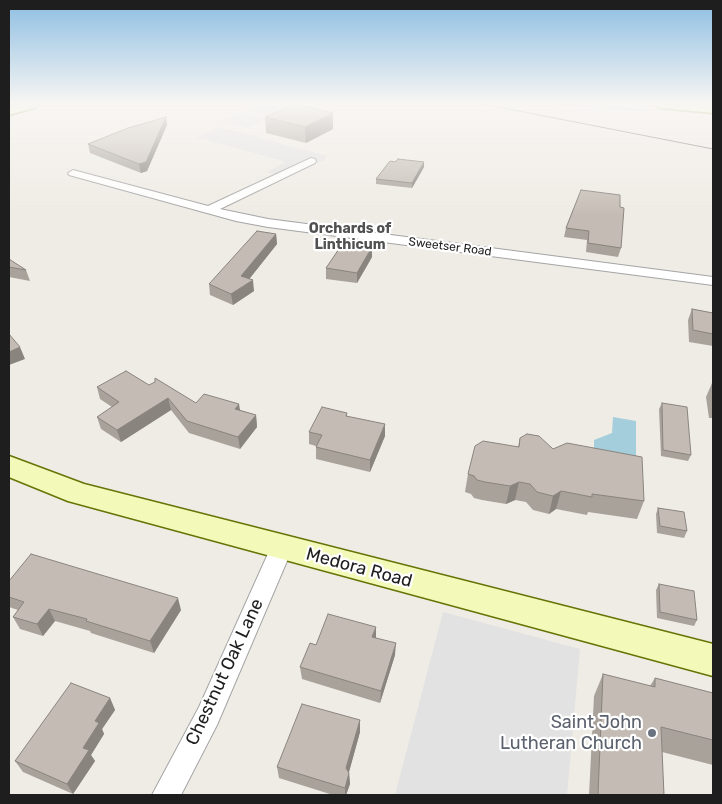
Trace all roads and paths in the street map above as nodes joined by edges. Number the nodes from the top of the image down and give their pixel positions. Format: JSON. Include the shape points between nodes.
{"nodes":[{"id":1,"x":311,"y":161,"type":"dead end"},
{"id":2,"x":73,"y":172,"type":"dead end"},
{"id":3,"x":210,"y":209,"type":"junction"},
{"id":4,"x":713,"y":281,"type":"edge"},
{"id":5,"x":9,"y":466,"type":"edge"},
{"id":6,"x":282,"y":547,"type":"junction"},
{"id":7,"x":713,"y":660,"type":"edge"},
{"id":8,"x":166,"y":795,"type":"edge"}],
"edges":[{"from":1,"to":3,"type":"street"},
{"from":2,"to":3,"type":"street","name":"Sweetser Road"},
{"from":3,"to":4,"type":"street","name":"Sweetser Road","via":[[268,223]]},
{"from":5,"to":6,"type":"street","name":"Medora Road","via":[[78,493]]},
{"from":6,"to":7,"type":"street","name":"Medora Road"},
{"from":6,"to":8,"type":"street","name":"Chestnut Oak Lane","via":[[208,716]]}]}
